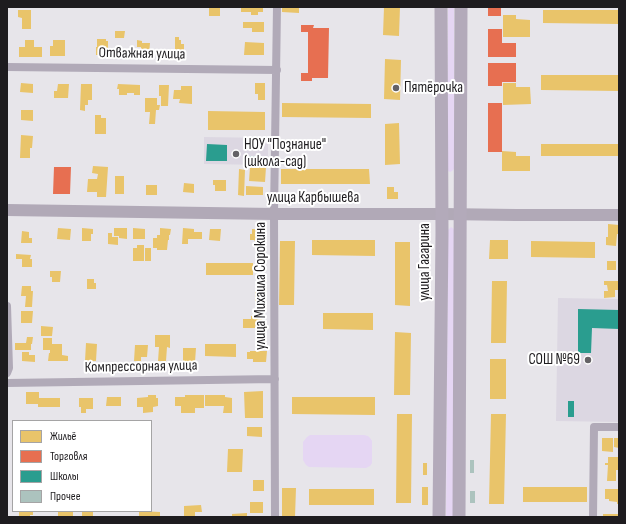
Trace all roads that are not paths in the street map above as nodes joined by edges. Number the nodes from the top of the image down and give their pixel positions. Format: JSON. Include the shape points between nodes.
{"nodes":[{"id":1,"x":277,"y":7,"type":"edge"},
{"id":2,"x":441,"y":7,"type":"edge"},
{"id":3,"x":460,"y":7,"type":"edge"},
{"id":4,"x":7,"y":67,"type":"edge"},
{"id":5,"x":277,"y":70,"type":"junction"},
{"id":6,"x":441,"y":176,"type":"junction"},
{"id":7,"x":460,"y":176,"type":"junction"},
{"id":8,"x":7,"y":210,"type":"edge"},
{"id":9,"x":274,"y":214,"type":"junction"},
{"id":10,"x":442,"y":214,"type":"junction"},
{"id":11,"x":460,"y":214,"type":"junction"},
{"id":12,"x":619,"y":215,"type":"edge"},
{"id":13,"x":7,"y":306,"type":"edge"},
{"id":14,"x":7,"y":373,"type":"edge"},
{"id":15,"x":275,"y":379,"type":"junction"},
{"id":16,"x":7,"y":383,"type":"edge"},
{"id":17,"x":619,"y":427,"type":"edge"},
{"id":18,"x":275,"y":517,"type":"edge"},
{"id":19,"x":439,"y":517,"type":"edge"},
{"id":20,"x":459,"y":517,"type":"edge"},
{"id":21,"x":593,"y":517,"type":"edge"}],
"edges":[{"from":1,"to":5,"type":"street","name":"улица Михаила Сорокина"},
{"from":2,"to":6,"type":"main road","name":"улица Гагарина"},
{"from":3,"to":7,"type":"main road"},
{"from":4,"to":5,"type":"street","name":"Отважная улица"},
{"from":5,"to":9,"type":"street","name":"улица Михаила Сорокина"},
{"from":6,"to":7,"type":"main road"},
{"from":6,"to":10,"type":"main road","name":"улица Гагарина"},
{"from":7,"to":11,"type":"main road"},
{"from":8,"to":9,"type":"street","name":"улица Карбышева"},
{"from":9,"to":10,"type":"street","name":"улица Карбышева"},
{"from":9,"to":15,"type":"street","name":"улица Михаила Сорокина"},
{"from":10,"to":11,"type":"street","name":"улица Карбышева"},
{"from":10,"to":19,"type":"main road","name":"улица Гагарина"},
{"from":11,"to":12,"type":"street","name":"улица Карбышева"},
{"from":11,"to":20,"type":"main road"},
{"from":13,"to":14,"type":"street"},
{"from":15,"to":16,"type":"street","name":"Компрессорная улица"},
{"from":15,"to":18,"type":"street","name":"улица Михаила Сорокина"},
{"from":17,"to":21,"type":"street","via":[[594,427]]}]}
